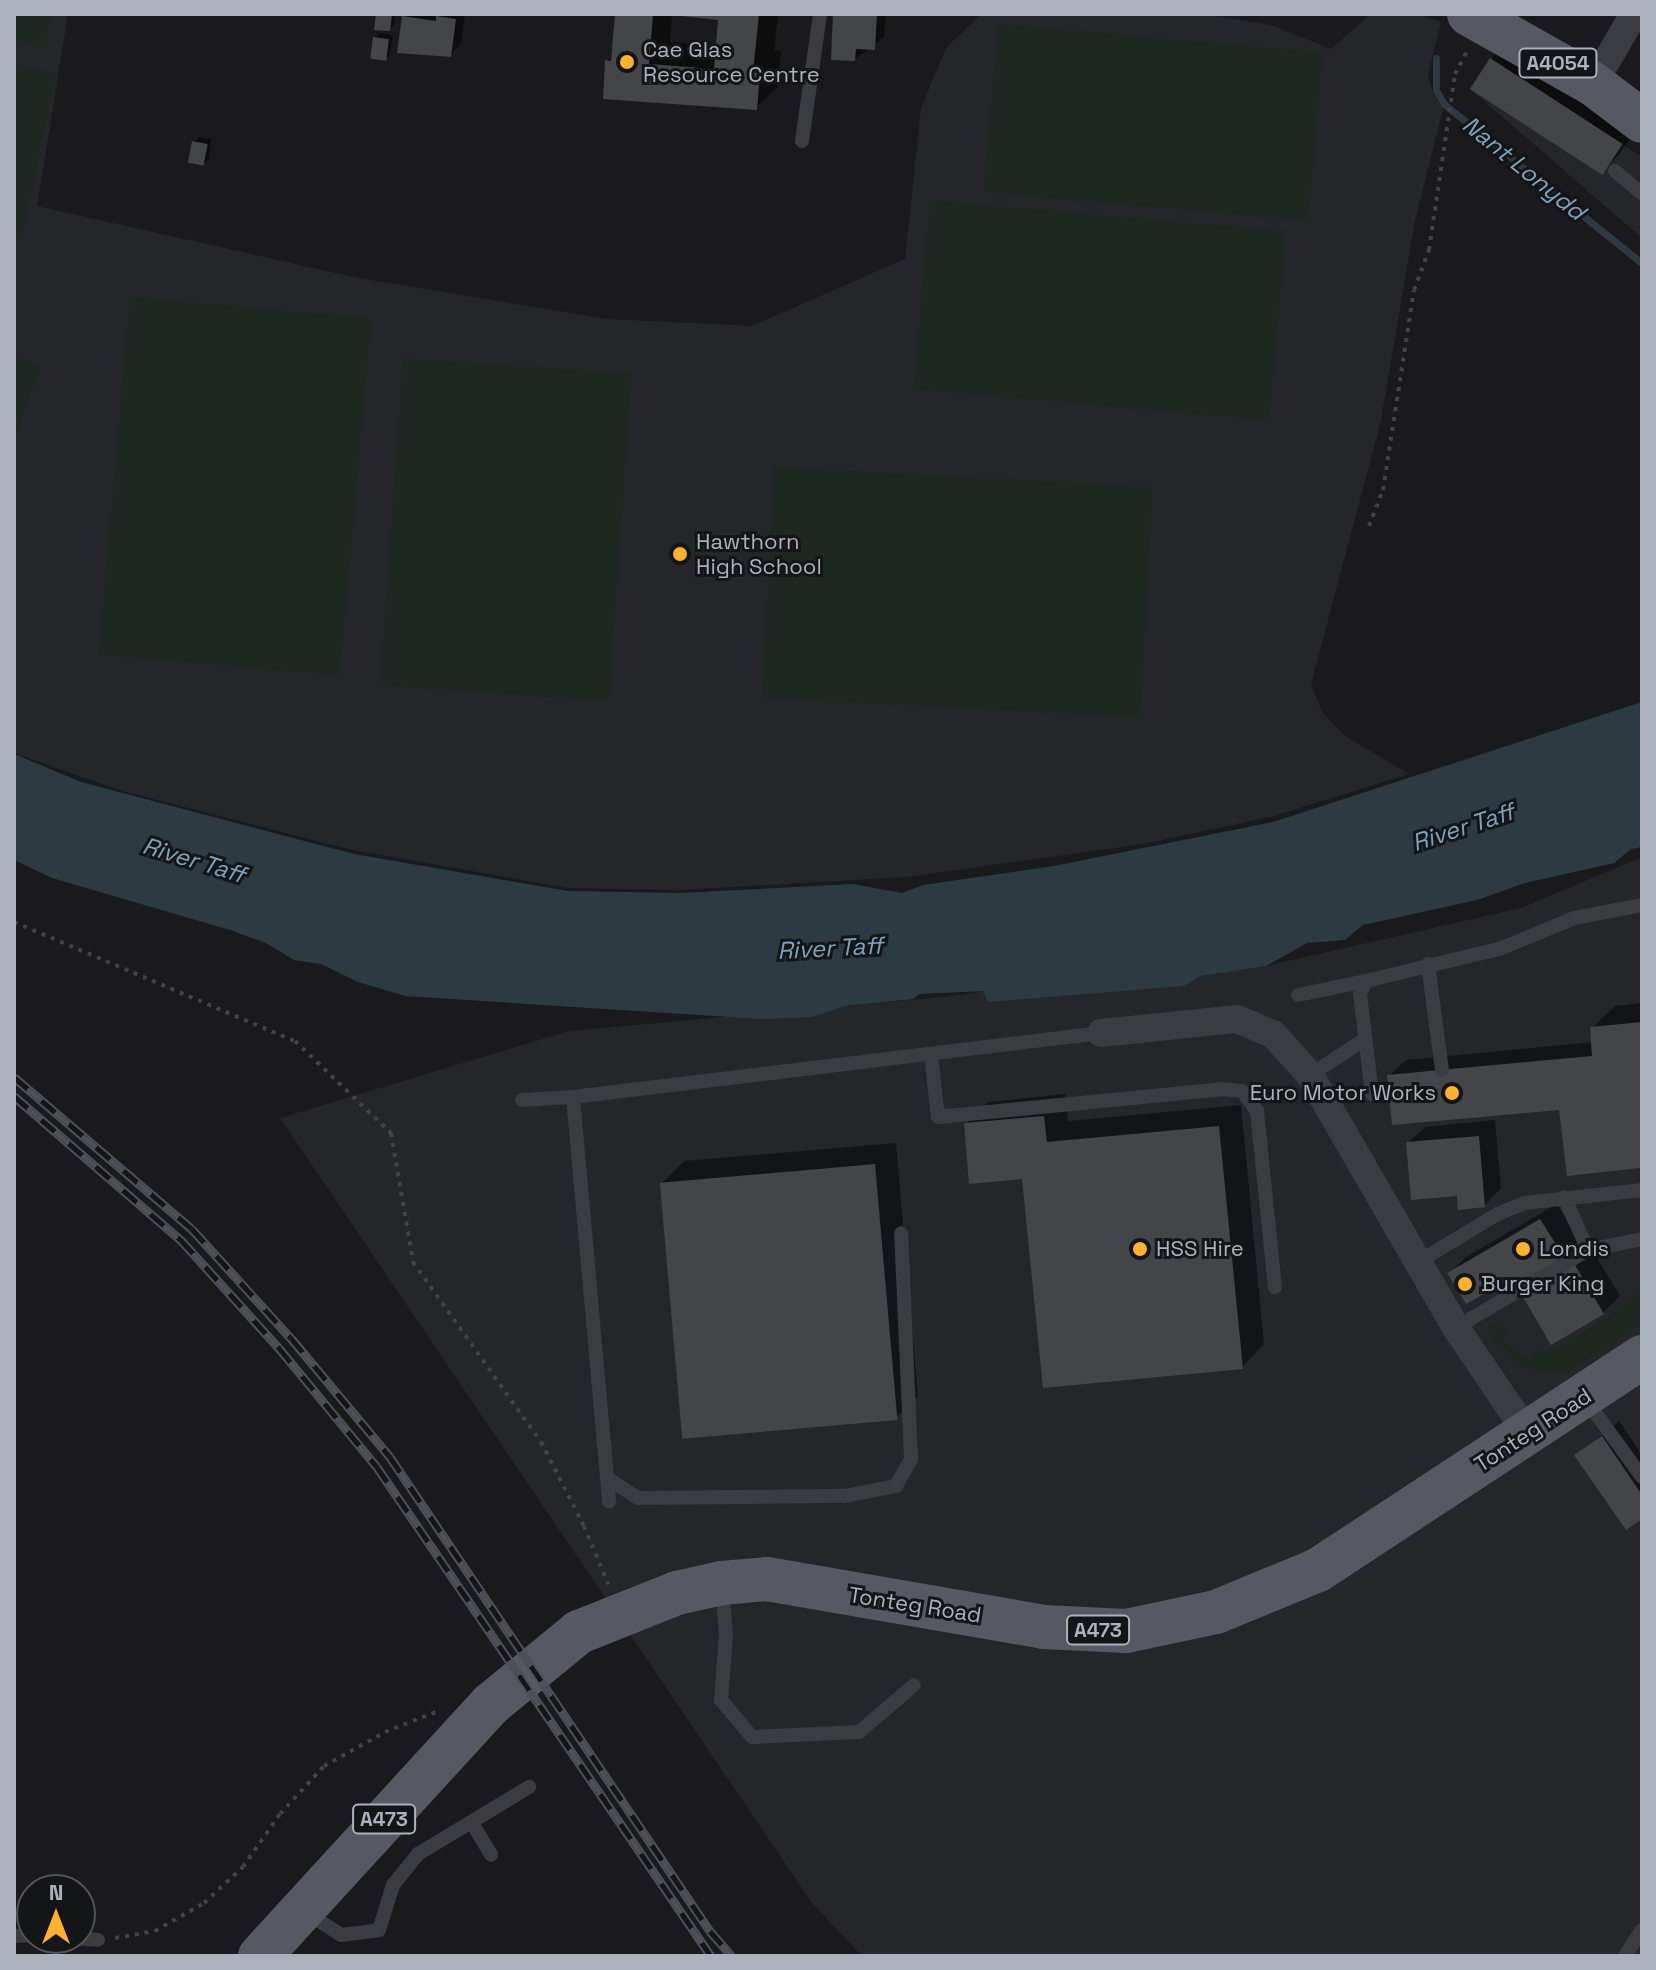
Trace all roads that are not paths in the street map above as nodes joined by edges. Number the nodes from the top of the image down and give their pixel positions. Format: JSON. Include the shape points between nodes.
{"nodes":[{"id":1,"x":820,"y":14,"type":"edge"},
{"id":2,"x":1634,"y":14,"type":"edge"},
{"id":3,"x":1477,"y":17,"type":"edge"},
{"id":4,"x":1593,"y":84,"type":"junction"},
{"id":5,"x":1642,"y":121,"type":"edge"},
{"id":6,"x":802,"y":141,"type":"dead end"},
{"id":7,"x":1615,"y":171,"type":"dead end"},
{"id":8,"x":1642,"y":194,"type":"edge"},
{"id":9,"x":1642,"y":905,"type":"edge"},
{"id":10,"x":1428,"y":964,"type":"junction"},
{"id":11,"x":1366,"y":981,"type":"junction"},
{"id":12,"x":1298,"y":995,"type":"dead end"},
{"id":13,"x":1101,"y":1033,"type":"joint"},
{"id":14,"x":1365,"y":1039,"type":"junction"},
{"id":15,"x":931,"y":1054,"type":"junction"},
{"id":16,"x":1442,"y":1070,"type":"dead end"},
{"id":17,"x":1310,"y":1075,"type":"junction"},
{"id":18,"x":1372,"y":1094,"type":"dead end"},
{"id":19,"x":573,"y":1097,"type":"junction"},
{"id":20,"x":522,"y":1100,"type":"dead end"},
{"id":21,"x":1642,"y":1190,"type":"edge"},
{"id":22,"x":1564,"y":1197,"type":"junction"},
{"id":23,"x":901,"y":1233,"type":"dead end"},
{"id":24,"x":1642,"y":1239,"type":"edge"},
{"id":25,"x":1588,"y":1250,"type":"junction"},
{"id":26,"x":1418,"y":1262,"type":"junction"},
{"id":27,"x":1275,"y":1287,"type":"dead end"},
{"id":28,"x":1458,"y":1331,"type":"junction"},
{"id":29,"x":1642,"y":1357,"type":"edge"},
{"id":30,"x":1583,"y":1397,"type":"junction"},
{"id":31,"x":1528,"y":1434,"type":"junction"},
{"id":32,"x":1642,"y":1477,"type":"edge"},
{"id":33,"x":607,"y":1478,"type":"junction"},
{"id":34,"x":609,"y":1501,"type":"dead end"},
{"id":35,"x":722,"y":1583,"type":"junction"},
{"id":36,"x":914,"y":1685,"type":"dead end"},
{"id":37,"x":529,"y":1787,"type":"dead end"},
{"id":38,"x":472,"y":1823,"type":"junction"},
{"id":39,"x":491,"y":1855,"type":"dead end"},
{"id":40,"x":301,"y":1908,"type":"junction"},
{"id":41,"x":1642,"y":1930,"type":"edge"},
{"id":42,"x":260,"y":1956,"type":"edge"},
{"id":43,"x":1625,"y":1956,"type":"edge"}],
"edges":[{"from":1,"to":6,"type":"lane"},
{"from":2,"to":4,"type":"street"},
{"from":3,"to":4,"type":"main road","number":"A4054"},
{"from":4,"to":5,"type":"main road","number":"A4054"},
{"from":7,"to":8,"type":"lane"},
{"from":9,"to":10,"type":"lane","via":[[1574,918],[1502,948]]},
{"from":10,"to":11,"type":"lane"},
{"from":10,"to":16,"type":"lane"},
{"from":11,"to":12,"type":"lane"},
{"from":11,"to":14,"type":"lane","via":[[1360,994]]},
{"from":13,"to":15,"type":"lane"},
{"from":13,"to":17,"type":"street","via":[[1237,1019],[1273,1034]]},
{"from":14,"to":17,"type":"lane"},
{"from":14,"to":18,"type":"lane"},
{"from":15,"to":19,"type":"lane"},
{"from":15,"to":27,"type":"lane","via":[[938,1117],[1242,1091],[1257,1111]]},
{"from":17,"to":26,"type":"street"},
{"from":19,"to":20,"type":"lane"},
{"from":19,"to":33,"type":"lane"},
{"from":21,"to":22,"type":"lane"},
{"from":22,"to":25,"type":"lane"},
{"from":22,"to":26,"type":"lane","via":[[1524,1203],[1496,1215]]},
{"from":23,"to":33,"type":"lane","via":[[911,1459],[896,1486],[845,1496],[638,1498]]},
{"from":24,"to":25,"type":"lane"},
{"from":25,"to":28,"type":"lane"},
{"from":26,"to":28,"type":"street"},
{"from":28,"to":31,"type":"street"},
{"from":29,"to":30,"type":"main road","name":"Tonteg Road","number":"A473"},
{"from":30,"to":31,"type":"main road","name":"Tonteg Road","number":"A473"},
{"from":30,"to":32,"type":"lane"},
{"from":31,"to":35,"type":"main road","name":"Tonteg Road","number":"A473","via":[[1318,1570],[1216,1612],[1126,1631],[1044,1627],[767,1579]]},
{"from":33,"to":34,"type":"lane"},
{"from":35,"to":36,"type":"lane","via":[[726,1634],[721,1700],[752,1737],[859,1732]]},
{"from":35,"to":40,"type":"main road","name":"Tonteg Road","number":"A473","via":[[677,1593],[579,1632],[491,1704]]},
{"from":37,"to":38,"type":"lane"},
{"from":38,"to":39,"type":"lane"},
{"from":38,"to":40,"type":"lane","via":[[418,1854],[393,1885],[379,1930],[341,1935]]},
{"from":40,"to":42,"type":"main road","name":"Tonteg Road","number":"A473"},
{"from":41,"to":43,"type":"lane"}]}
